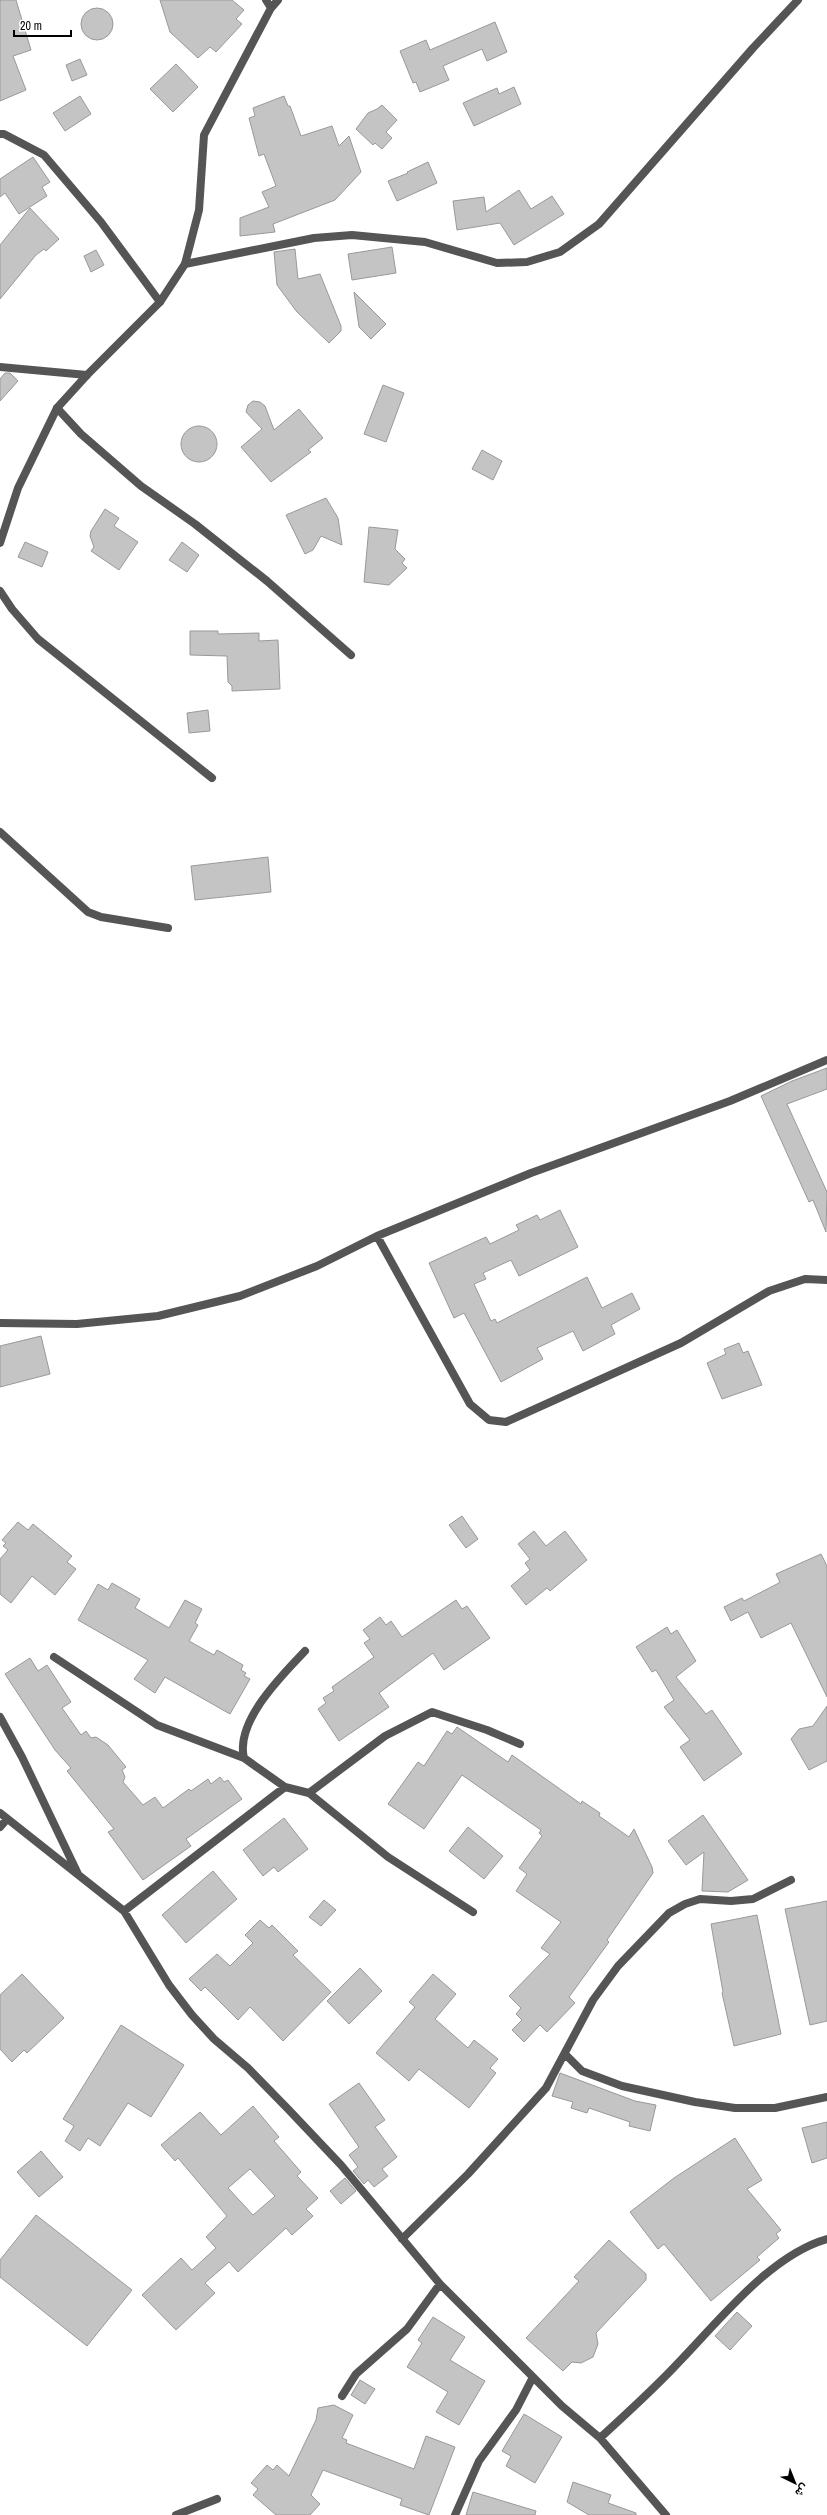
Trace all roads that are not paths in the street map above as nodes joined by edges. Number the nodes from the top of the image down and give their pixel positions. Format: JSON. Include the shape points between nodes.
{"nodes":[{"id":1,"x":266,"y":0,"type":"edge"},
{"id":2,"x":278,"y":0,"type":"edge"},
{"id":3,"x":798,"y":0,"type":"edge"},
{"id":4,"x":271,"y":8,"type":"junction"},
{"id":5,"x":0,"y":134,"type":"edge"},
{"id":6,"x":184,"y":264,"type":"junction"},
{"id":7,"x":160,"y":302,"type":"junction"},
{"id":8,"x":0,"y":367,"type":"edge"},
{"id":9,"x":87,"y":375,"type":"junction"},
{"id":10,"x":57,"y":408,"type":"junction"},
{"id":11,"x":0,"y":543,"type":"edge"},
{"id":12,"x":0,"y":591,"type":"edge"},
{"id":13,"x":351,"y":655,"type":"dead end"},
{"id":14,"x":212,"y":778,"type":"dead end"},
{"id":15,"x":0,"y":832,"type":"edge"},
{"id":16,"x":168,"y":928,"type":"dead end"},
{"id":17,"x":827,"y":1060,"type":"edge"},
{"id":18,"x":377,"y":1236,"type":"junction"},
{"id":19,"x":827,"y":1280,"type":"edge"},
{"id":20,"x":0,"y":1323,"type":"edge"},
{"id":21,"x":304,"y":1651,"type":"dead end"},
{"id":22,"x":54,"y":1657,"type":"dead end"},
{"id":23,"x":0,"y":1717,"type":"edge"},
{"id":24,"x":520,"y":1744,"type":"dead end"},
{"id":25,"x":244,"y":1758,"type":"junction"},
{"id":26,"x":285,"y":1787,"type":"junction"},
{"id":27,"x":309,"y":1793,"type":"junction"},
{"id":28,"x":0,"y":1813,"type":"edge"},
{"id":29,"x":7,"y":1819,"type":"junction"},
{"id":30,"x":0,"y":1827,"type":"edge"},
{"id":31,"x":79,"y":1877,"type":"junction"},
{"id":32,"x":791,"y":1880,"type":"dead end"},
{"id":33,"x":124,"y":1911,"type":"junction"},
{"id":34,"x":473,"y":1912,"type":"dead end"},
{"id":35,"x":565,"y":2054,"type":"junction"},
{"id":36,"x":827,"y":2097,"type":"edge"},
{"id":37,"x":402,"y":2239,"type":"junction"},
{"id":38,"x":827,"y":2239,"type":"edge"},
{"id":39,"x":440,"y":2284,"type":"junction"},
{"id":40,"x":534,"y":2377,"type":"junction"},
{"id":41,"x":342,"y":2396,"type":"dead end"},
{"id":42,"x":600,"y":2438,"type":"junction"},
{"id":43,"x":217,"y":2499,"type":"dead end"},
{"id":44,"x":176,"y":2515,"type":"edge"},
{"id":45,"x":454,"y":2515,"type":"edge"},
{"id":46,"x":666,"y":2515,"type":"edge"}],
"edges":[{"from":1,"to":4,"type":"street"},
{"from":2,"to":4,"type":"street"},
{"from":3,"to":6,"type":"street","via":[[599,224],[560,252],[527,262],[497,263],[425,242],[352,235],[314,238]]},
{"from":4,"to":6,"type":"street","via":[[204,135],[198,210]]},
{"from":5,"to":7,"type":"street","via":[[44,155],[101,222]]},
{"from":6,"to":7,"type":"street"},
{"from":7,"to":9,"type":"street"},
{"from":8,"to":9,"type":"street"},
{"from":9,"to":10,"type":"street"},
{"from":10,"to":11,"type":"street","via":[[18,488]]},
{"from":10,"to":13,"type":"street","via":[[81,434],[141,486],[267,581]]},
{"from":12,"to":14,"type":"street","via":[[38,638]]},
{"from":15,"to":16,"type":"street","via":[[88,912],[101,917]]},
{"from":17,"to":18,"type":"street","via":[[730,1101],[531,1173]]},
{"from":18,"to":19,"type":"street","via":[[470,1404],[489,1420],[506,1422],[681,1343],[769,1291],[805,1279]]},
{"from":18,"to":20,"type":"street","via":[[317,1266],[240,1296],[165,1314],[78,1324]]},
{"from":21,"to":25,"type":"street","via":[[266,1695],[247,1728],[241,1747]]},
{"from":22,"to":25,"type":"street","via":[[157,1725]]},
{"from":23,"to":31,"type":"street"},
{"from":24,"to":27,"type":"street","via":[[432,1712],[385,1736]]},
{"from":25,"to":26,"type":"street"},
{"from":26,"to":27,"type":"street"},
{"from":26,"to":33,"type":"street"},
{"from":27,"to":34,"type":"street","via":[[388,1857]]},
{"from":28,"to":29,"type":"street"},
{"from":29,"to":30,"type":"street"},
{"from":29,"to":31,"type":"street"},
{"from":31,"to":33,"type":"street"},
{"from":32,"to":35,"type":"street","via":[[753,1899],[700,1899],[669,1913],[618,1966],[593,2000]]},
{"from":33,"to":37,"type":"street","via":[[169,1985],[192,2015],[299,2120],[341,2165]]},
{"from":35,"to":36,"type":"street","via":[[582,2071],[622,2086],[695,2102],[735,2108],[775,2108]]},
{"from":35,"to":37,"type":"street","via":[[546,2088],[468,2174]]},
{"from":37,"to":39,"type":"street"},
{"from":38,"to":42,"type":"street","via":[[810,2244],[749,2290],[712,2324],[680,2362]]},
{"from":39,"to":40,"type":"street"},
{"from":39,"to":41,"type":"street","via":[[407,2329],[356,2374]]},
{"from":40,"to":42,"type":"street","via":[[562,2406]]},
{"from":40,"to":45,"type":"street","via":[[516,2410],[478,2461]]},
{"from":42,"to":46,"type":"street"},
{"from":43,"to":44,"type":"street"}]}
